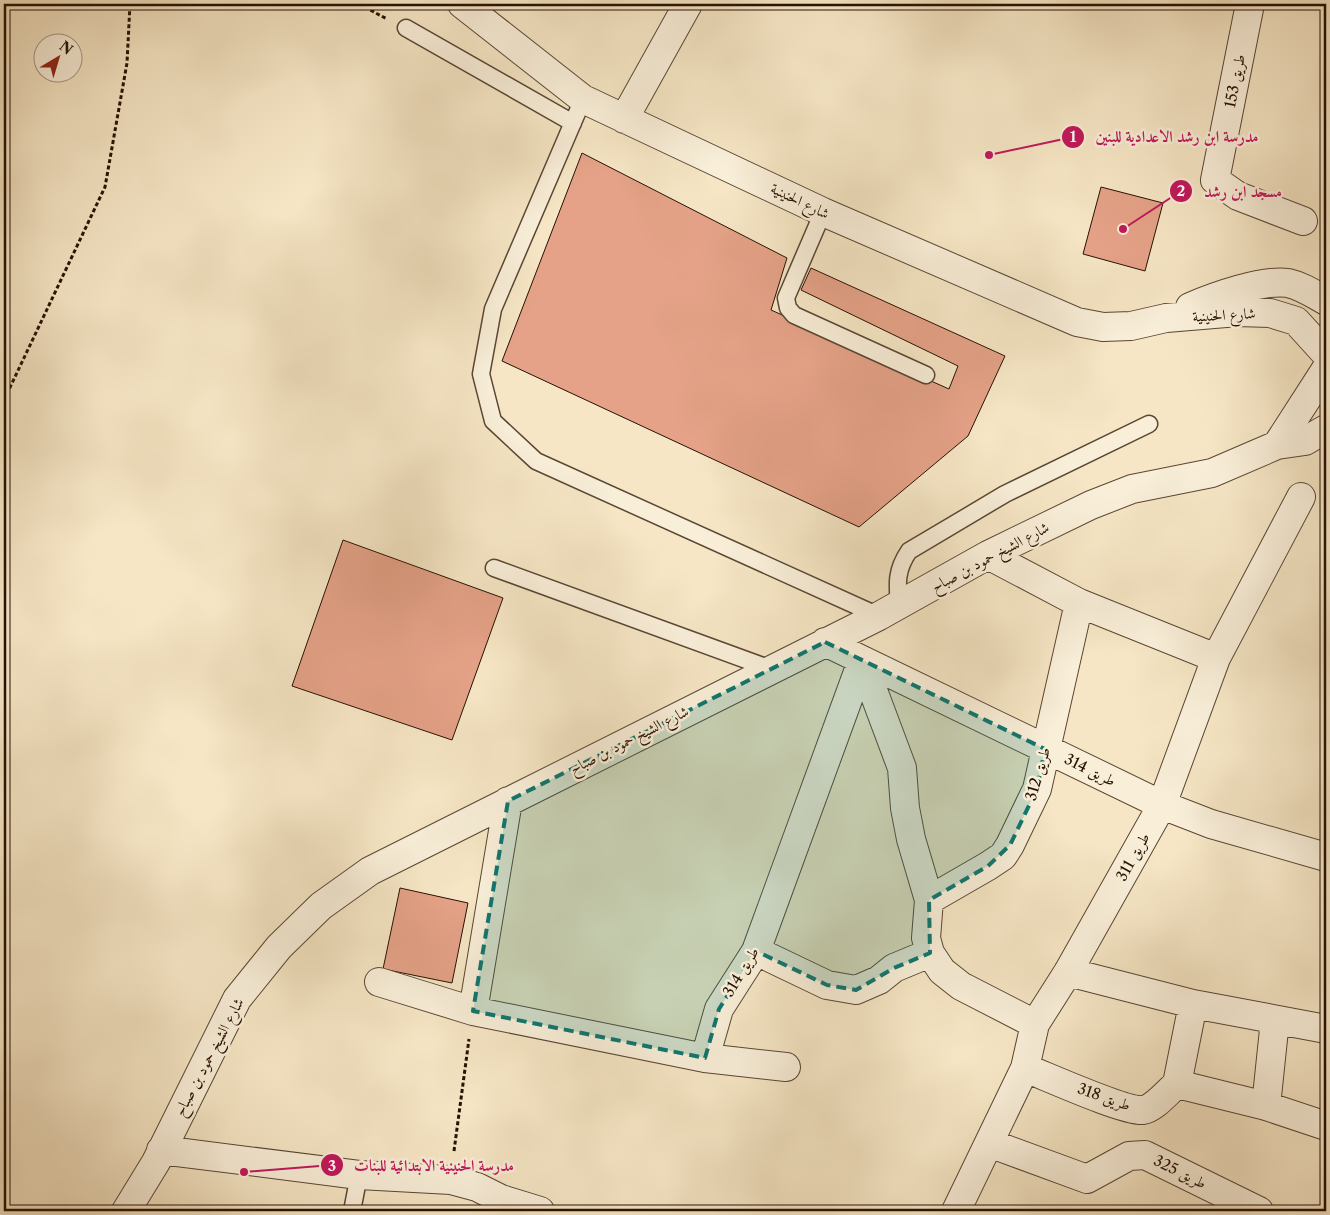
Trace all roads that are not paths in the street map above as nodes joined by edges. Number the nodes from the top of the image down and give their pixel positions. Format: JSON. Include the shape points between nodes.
{"nodes":[{"id":1,"x":462,"y":4,"type":"edge"},
{"id":2,"x":688,"y":4,"type":"edge"},
{"id":3,"x":1250,"y":4,"type":"edge"},
{"id":4,"x":406,"y":28,"type":"dead end"},
{"id":5,"x":578,"y":111,"type":"junction"},
{"id":6,"x":624,"y":119,"type":"junction"},
{"id":7,"x":823,"y":212,"type":"junction"},
{"id":8,"x":1303,"y":221,"type":"dead end"},
{"id":9,"x":1326,"y":301,"type":"edge"},
{"id":10,"x":1166,"y":318,"type":"junction"},
{"id":11,"x":1326,"y":354,"type":"edge"},
{"id":12,"x":1326,"y":370,"type":"edge"},
{"id":13,"x":926,"y":375,"type":"dead end"},
{"id":14,"x":1149,"y":424,"type":"dead end"},
{"id":15,"x":1326,"y":429,"type":"edge"},
{"id":16,"x":1277,"y":445,"type":"junction"},
{"id":17,"x":1301,"y":497,"type":"dead end"},
{"id":18,"x":988,"y":555,"type":"junction"},
{"id":19,"x":494,"y":568,"type":"dead end"},
{"id":20,"x":1079,"y":603,"type":"junction"},
{"id":21,"x":889,"y":610,"type":"junction"},
{"id":22,"x":824,"y":642,"type":"junction"},
{"id":23,"x":1216,"y":658,"type":"junction"},
{"id":24,"x":862,"y":661,"type":"junction"},
{"id":25,"x":771,"y":669,"type":"junction"},
{"id":26,"x":1046,"y":749,"type":"junction"},
{"id":27,"x":508,"y":801,"type":"junction"},
{"id":28,"x":1162,"y":805,"type":"junction"},
{"id":29,"x":1326,"y":857,"type":"edge"},
{"id":30,"x":929,"y":900,"type":"junction"},
{"id":31,"x":756,"y":951,"type":"junction"},
{"id":32,"x":930,"y":953,"type":"junction"},
{"id":33,"x":1068,"y":972,"type":"junction"},
{"id":34,"x":379,"y":982,"type":"dead end"},
{"id":35,"x":1193,"y":1004,"type":"junction"},
{"id":36,"x":473,"y":1011,"type":"junction"},
{"id":37,"x":1275,"y":1020,"type":"junction"},
{"id":38,"x":1035,"y":1024,"type":"junction"},
{"id":39,"x":1326,"y":1028,"type":"edge"},
{"id":40,"x":705,"y":1058,"type":"junction"},
{"id":41,"x":786,"y":1067,"type":"dead end"},
{"id":42,"x":1025,"y":1068,"type":"junction"},
{"id":43,"x":1177,"y":1084,"type":"junction"},
{"id":44,"x":1266,"y":1106,"type":"junction"},
{"id":45,"x":1326,"y":1126,"type":"edge"},
{"id":46,"x":989,"y":1143,"type":"junction"},
{"id":47,"x":161,"y":1150,"type":"junction"},
{"id":48,"x":359,"y":1175,"type":"junction"},
{"id":49,"x":498,"y":1205,"type":"edge"},
{"id":50,"x":126,"y":1211,"type":"edge"},
{"id":51,"x":352,"y":1211,"type":"edge"},
{"id":52,"x":540,"y":1211,"type":"edge"},
{"id":53,"x":956,"y":1211,"type":"edge"},
{"id":54,"x":1259,"y":1211,"type":"edge"}],
"edges":[{"from":1,"to":5,"type":"street","name":"شارع الحنينية"},
{"from":2,"to":6,"type":"street"},
{"from":3,"to":8,"type":"street","name":"طريق 153","via":[[1215,180],[1238,196]]},
{"from":4,"to":5,"type":"lane"},
{"from":5,"to":6,"type":"street","name":"شارع الحنينية"},
{"from":5,"to":21,"type":"lane","via":[[493,309],[481,374],[493,421],[536,461]]},
{"from":6,"to":7,"type":"street","name":"شارع الحنينية"},
{"from":7,"to":10,"type":"street","name":"شارع الحنينية","via":[[1077,322],[1103,327],[1130,326]]},
{"from":7,"to":13,"type":"lane","via":[[786,298],[788,308],[794,315]]},
{"from":9,"to":10,"type":"street","name":"شارع الحنينية","via":[[1304,288],[1286,283],[1264,285],[1217,295]]},
{"from":10,"to":11,"type":"street","name":"شارع الحنينية","via":[[1238,312],[1270,313],[1296,321]]},
{"from":12,"to":16,"type":"street"},
{"from":14,"to":21,"type":"lane","via":[[1004,494],[909,551],[901,563]]},
{"from":15,"to":16,"type":"street","name":"شارع الشيخ حمود بن صباح","via":[[1305,441]]},
{"from":16,"to":18,"type":"street","name":"شارع الشيخ حمود بن صباح","via":[[1212,473],[1132,489],[1091,505]]},
{"from":17,"to":23,"type":"street","name":"طريق 311"},
{"from":18,"to":20,"type":"street"},
{"from":18,"to":21,"type":"street","name":"شارع الشيخ حمود بن صباح"},
{"from":19,"to":25,"type":"lane"},
{"from":20,"to":23,"type":"street"},
{"from":20,"to":26,"type":"street","name":"طريق 312"},
{"from":21,"to":22,"type":"street","name":"شارع الشيخ حمود بن صباح"},
{"from":22,"to":24,"type":"street","name":"طريق 314"},
{"from":22,"to":25,"type":"street","name":"شارع الشيخ حمود بن صباح"},
{"from":23,"to":28,"type":"street","name":"طريق 311"},
{"from":24,"to":26,"type":"street","name":"طريق 314"},
{"from":24,"to":30,"type":"street","via":[[902,768],[911,839]]},
{"from":24,"to":31,"type":"street","name":"طريق 314"},
{"from":25,"to":27,"type":"street","name":"شارع الشيخ حمود بن صباح"},
{"from":26,"to":28,"type":"street","name":"طريق 314"},
{"from":26,"to":30,"type":"street","name":"طريق 312","via":[[1037,789],[1003,856]]},
{"from":27,"to":36,"type":"street"},
{"from":27,"to":47,"type":"street","name":"شارع الشيخ حمود بن صباح","via":[[370,871],[321,906],[279,948],[237,999]]},
{"from":28,"to":29,"type":"street","name":"طريق 314","via":[[1211,824]]},
{"from":28,"to":33,"type":"street","name":"طريق 311"},
{"from":30,"to":32,"type":"street","via":[[926,938]]},
{"from":31,"to":32,"type":"street","via":[[827,985],[856,990],[879,980],[894,968]]},
{"from":31,"to":40,"type":"street","name":"طريق 314","via":[[719,1009]]},
{"from":32,"to":38,"type":"street","via":[[942,971],[961,986]]},
{"from":33,"to":35,"type":"street"},
{"from":33,"to":38,"type":"street","name":"طريق 311"},
{"from":34,"to":36,"type":"street"},
{"from":35,"to":37,"type":"street"},
{"from":35,"to":43,"type":"street"},
{"from":36,"to":40,"type":"street"},
{"from":37,"to":39,"type":"street"},
{"from":37,"to":44,"type":"street"},
{"from":38,"to":42,"type":"street","name":"طريق 311"},
{"from":40,"to":41,"type":"street"},
{"from":42,"to":43,"type":"street","name":"طريق 318","via":[[1112,1103],[1142,1110]]},
{"from":42,"to":46,"type":"street","name":"طريق 311"},
{"from":43,"to":44,"type":"street"},
{"from":44,"to":45,"type":"street"},
{"from":46,"to":53,"type":"street","name":"طريق 311"},
{"from":46,"to":54,"type":"street","name":"طريق 325","via":[[1087,1179],[1129,1156],[1145,1155]]},
{"from":47,"to":48,"type":"street"},
{"from":47,"to":50,"type":"street","name":"شارع الشيخ حمود بن صباح"},
{"from":48,"to":49,"type":"street","via":[[451,1180],[477,1187]]},
{"from":48,"to":51,"type":"lane"},
{"from":49,"to":52,"type":"street"}]}
